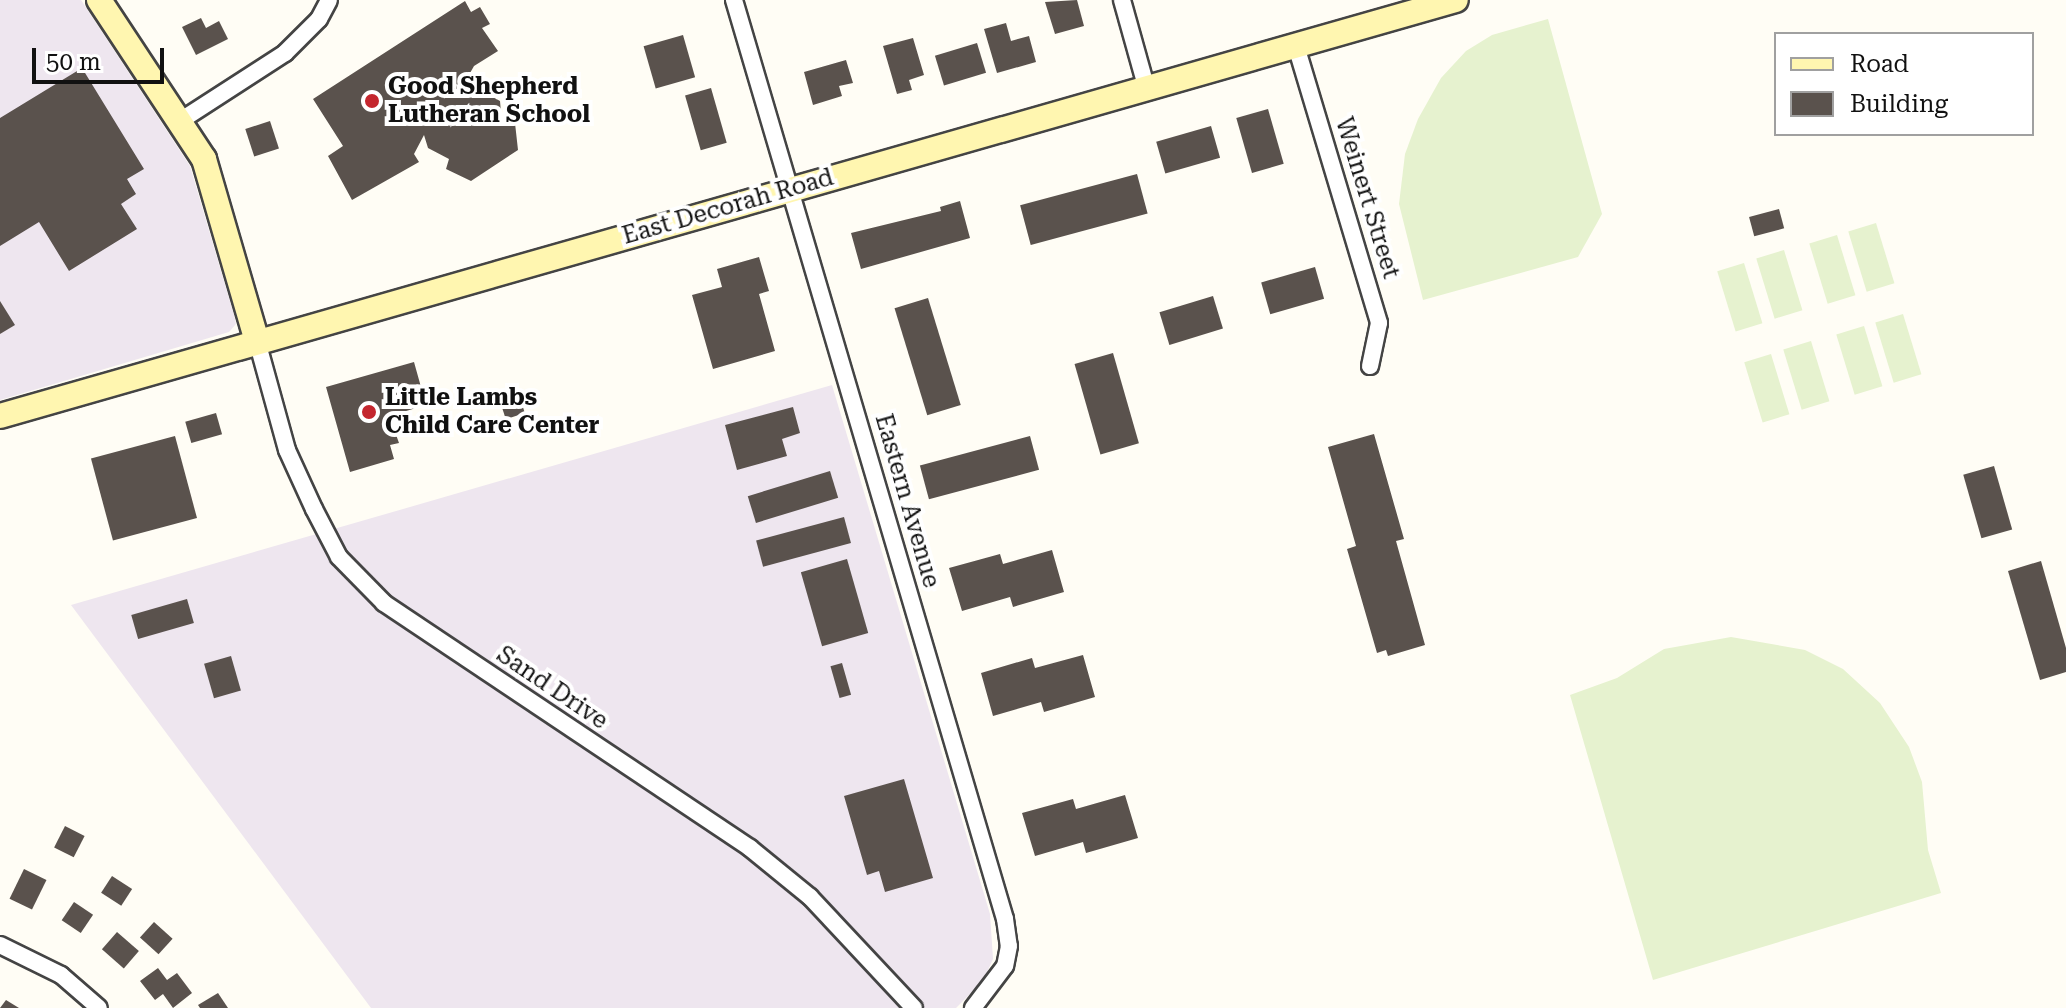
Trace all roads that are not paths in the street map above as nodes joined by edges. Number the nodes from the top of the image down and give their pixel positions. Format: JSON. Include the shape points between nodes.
{"nodes":[{"id":1,"x":99,"y":0,"type":"edge"},
{"id":2,"x":329,"y":0,"type":"edge"},
{"id":3,"x":734,"y":0,"type":"edge"},
{"id":4,"x":1122,"y":0,"type":"edge"},
{"id":5,"x":1456,"y":0,"type":"edge"},
{"id":6,"x":1296,"y":46,"type":"junction"},
{"id":7,"x":1146,"y":86,"type":"junction"},
{"id":8,"x":180,"y":121,"type":"junction"},
{"id":9,"x":791,"y":190,"type":"junction"},
{"id":10,"x":257,"y":341,"type":"junction"},
{"id":11,"x":1370,"y":366,"type":"dead end"},
{"id":12,"x":0,"y":416,"type":"edge"},
{"id":13,"x":0,"y":945,"type":"edge"},
{"id":14,"x":99,"y":1008,"type":"edge"},
{"id":15,"x":914,"y":1008,"type":"edge"},
{"id":16,"x":973,"y":1008,"type":"edge"}],
"edges":[{"from":1,"to":8,"type":"street"},
{"from":2,"to":8,"type":"street","via":[[319,19],[285,53]]},
{"from":3,"to":9,"type":"street","name":"Eastern Avenue"},
{"from":4,"to":7,"type":"street"},
{"from":5,"to":6,"type":"street","name":"East Decorah Road"},
{"from":6,"to":7,"type":"street","name":"East Decorah Road"},
{"from":6,"to":11,"type":"street","name":"Weinert Street","via":[[1379,323]]},
{"from":7,"to":9,"type":"street","name":"East Decorah Road"},
{"from":8,"to":10,"type":"street","via":[[216,191]]},
{"from":9,"to":10,"type":"street","name":"East Decorah Road"},
{"from":9,"to":16,"type":"street","name":"Eastern Avenue","via":[[1005,919],[1005,966]]},
{"from":10,"to":12,"type":"street","name":"East Decorah Road"},
{"from":10,"to":15,"type":"street","name":"Sand Drive","via":[[287,450],[314,509],[339,557],[384,603],[750,848],[810,897]]},
{"from":13,"to":14,"type":"street","via":[[61,975]]}]}
